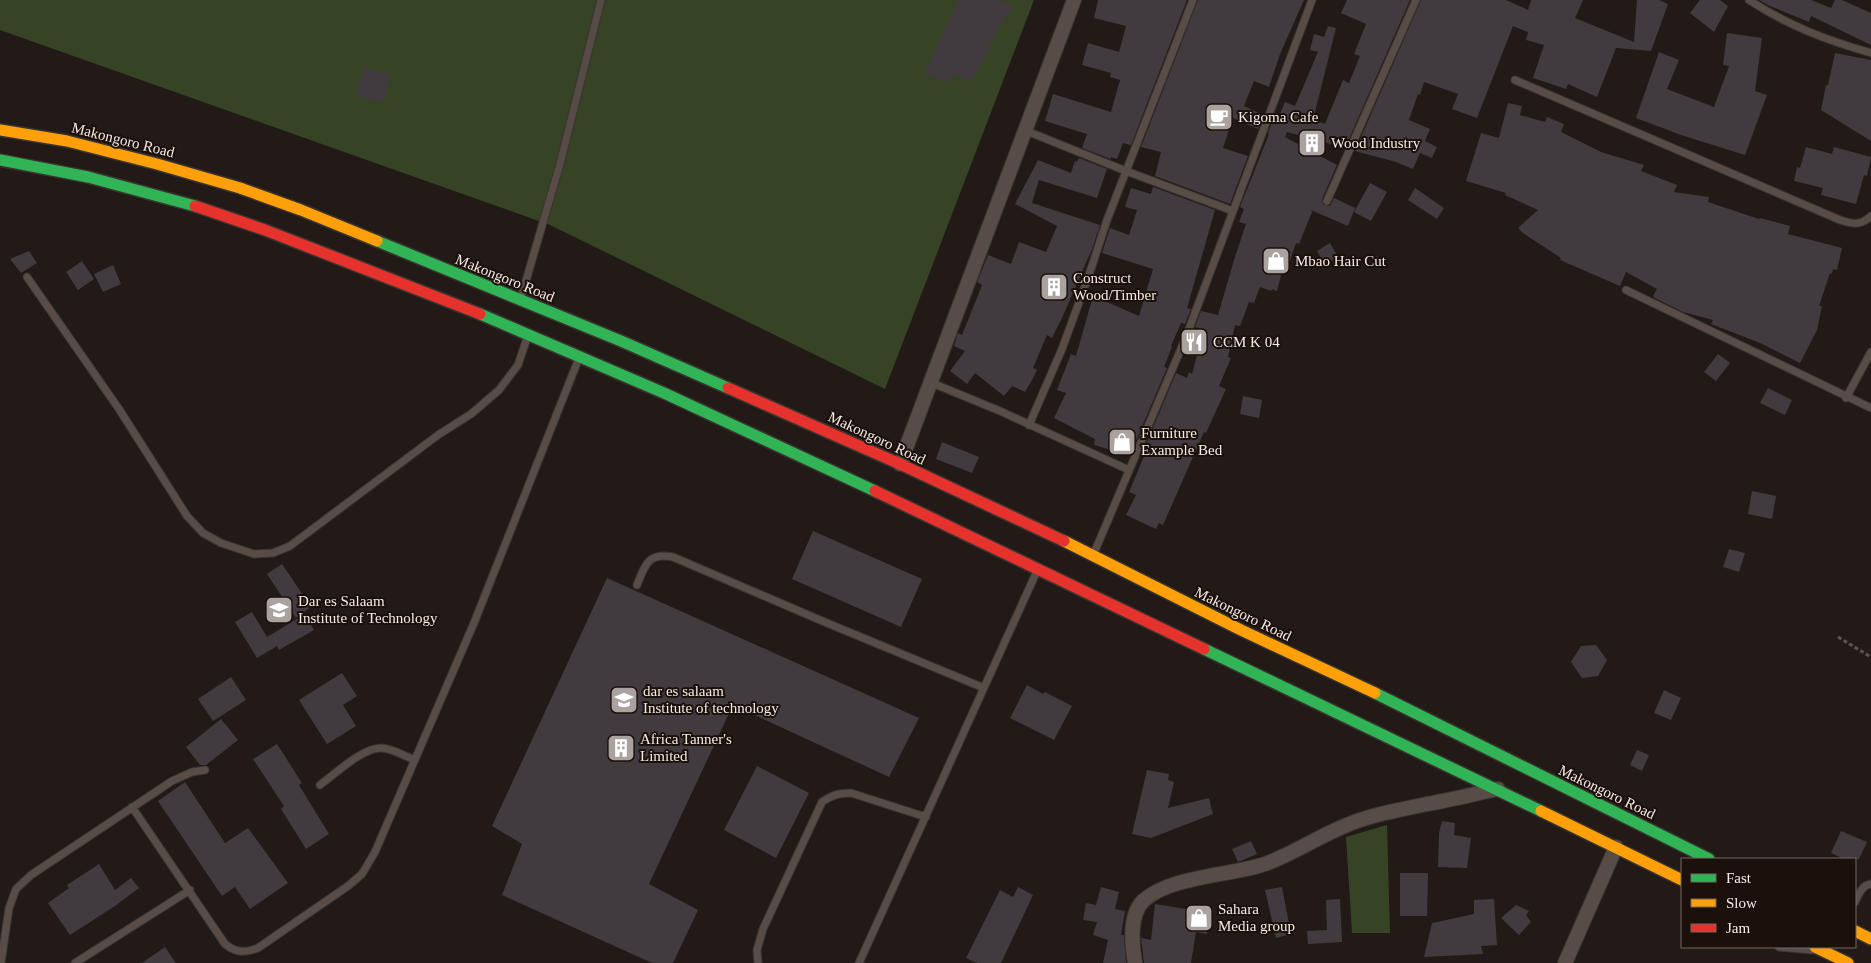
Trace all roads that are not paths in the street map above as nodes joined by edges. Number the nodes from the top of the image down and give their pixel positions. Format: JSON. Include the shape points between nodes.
{"nodes":[{"id":1,"x":601,"y":0,"type":"edge"},
{"id":2,"x":1074,"y":0,"type":"edge"},
{"id":3,"x":1193,"y":0,"type":"edge"},
{"id":4,"x":1312,"y":0,"type":"edge"},
{"id":5,"x":1416,"y":0,"type":"edge"},
{"id":6,"x":1749,"y":0,"type":"edge"},
{"id":7,"x":1871,"y":53,"type":"edge"},
{"id":8,"x":1515,"y":80,"type":"dead end"},
{"id":9,"x":0,"y":130,"type":"edge"},
{"id":10,"x":1024,"y":130,"type":"junction"},
{"id":11,"x":0,"y":160,"type":"edge"},
{"id":12,"x":1126,"y":172,"type":"junction"},
{"id":13,"x":1326,"y":201,"type":"dead end"},
{"id":14,"x":1233,"y":211,"type":"junction"},
{"id":15,"x":1871,"y":216,"type":"edge"},
{"id":16,"x":27,"y":277,"type":"dead end"},
{"id":17,"x":1626,"y":290,"type":"dead end"},
{"id":18,"x":520,"y":301,"type":"junction"},
{"id":19,"x":529,"y":332,"type":"junction"},
{"id":20,"x":1871,"y":352,"type":"edge"},
{"id":21,"x":580,"y":356,"type":"junction"},
{"id":22,"x":932,"y":383,"type":"junction"},
{"id":23,"x":1846,"y":398,"type":"junction"},
{"id":24,"x":1871,"y":408,"type":"edge"},
{"id":25,"x":1029,"y":425,"type":"junction"},
{"id":26,"x":900,"y":464,"type":"junction"},
{"id":27,"x":1129,"y":470,"type":"junction"},
{"id":28,"x":1093,"y":556,"type":"junction"},
{"id":29,"x":1038,"y":568,"type":"junction"},
{"id":30,"x":637,"y":585,"type":"dead end"},
{"id":31,"x":984,"y":688,"type":"junction"},
{"id":32,"x":414,"y":760,"type":"junction"},
{"id":33,"x":205,"y":770,"type":"dead end"},
{"id":34,"x":320,"y":785,"type":"dead end"},
{"id":35,"x":1498,"y":789,"type":"junction"},
{"id":36,"x":132,"y":807,"type":"junction"},
{"id":37,"x":926,"y":817,"type":"junction"},
{"id":38,"x":1616,"y":847,"type":"junction"},
{"id":39,"x":1707,"y":858,"type":"edge"},
{"id":40,"x":1680,"y":883,"type":"edge"},
{"id":41,"x":1871,"y":884,"type":"edge"},
{"id":42,"x":190,"y":890,"type":"junction"},
{"id":43,"x":1856,"y":900,"type":"edge"},
{"id":44,"x":1856,"y":932,"type":"edge"},
{"id":45,"x":1871,"y":939,"type":"edge"},
{"id":46,"x":1799,"y":948,"type":"edge"},
{"id":47,"x":1819,"y":949,"type":"edge"},
{"id":48,"x":1,"y":963,"type":"edge"},
{"id":49,"x":75,"y":963,"type":"edge"},
{"id":50,"x":758,"y":963,"type":"edge"},
{"id":51,"x":859,"y":963,"type":"edge"},
{"id":52,"x":1135,"y":963,"type":"edge"},
{"id":53,"x":1565,"y":963,"type":"edge"},
{"id":54,"x":1848,"y":963,"type":"edge"}],
"edges":[{"from":1,"to":18,"type":"lane","via":[[560,164]]},
{"from":2,"to":10,"type":"street"},
{"from":3,"to":12,"type":"lane"},
{"from":4,"to":14,"type":"lane"},
{"from":5,"to":13,"type":"lane"},
{"from":6,"to":7,"type":"lane","via":[[1775,17],[1820,37]]},
{"from":8,"to":15,"type":"lane","via":[[1840,220],[1862,224]]},
{"from":9,"to":18,"type":"main road","name":"Makongoro Road","via":[[67,141],[240,188]]},
{"from":10,"to":12,"type":"lane"},
{"from":10,"to":22,"type":"street"},
{"from":11,"to":19,"type":"main road","via":[[63,171],[235,219]]},
{"from":12,"to":14,"type":"lane"},
{"from":12,"to":25,"type":"lane","via":[[1062,349]]},
{"from":14,"to":27,"type":"lane","via":[[1186,337]]},
{"from":16,"to":19,"type":"lane","via":[[119,409],[188,516],[203,533],[254,554],[273,553],[290,546],[471,414],[499,390],[518,365]]},
{"from":17,"to":23,"type":"lane"},
{"from":18,"to":26,"type":"main road","name":"Makongoro Road","via":[[621,341]]},
{"from":19,"to":21,"type":"main road"},
{"from":20,"to":23,"type":"lane"},
{"from":21,"to":29,"type":"main road","via":[[758,435]]},
{"from":21,"to":32,"type":"lane","via":[[474,623]]},
{"from":22,"to":25,"type":"lane"},
{"from":22,"to":26,"type":"street"},
{"from":23,"to":24,"type":"lane"},
{"from":25,"to":27,"type":"lane"},
{"from":26,"to":28,"type":"main road","name":"Makongoro Road"},
{"from":27,"to":28,"type":"lane"},
{"from":28,"to":39,"type":"main road","name":"Makongoro Road"},
{"from":29,"to":31,"type":"lane"},
{"from":29,"to":35,"type":"main road"},
{"from":30,"to":31,"type":"lane","via":[[644,567],[653,558],[661,555],[673,557]]},
{"from":31,"to":37,"type":"lane"},
{"from":32,"to":34,"type":"lane","via":[[394,751],[374,749]]},
{"from":32,"to":42,"type":"lane","via":[[375,852],[362,874],[258,948],[240,952],[224,944]]},
{"from":33,"to":36,"type":"lane","via":[[182,775]]},
{"from":35,"to":38,"type":"main road"},
{"from":35,"to":52,"type":"street","via":[[1382,814],[1347,825],[1266,864],[1156,892],[1142,903],[1134,921],[1132,945]]},
{"from":36,"to":42,"type":"lane"},
{"from":36,"to":48,"type":"lane","via":[[31,875],[16,890],[9,908]]},
{"from":37,"to":50,"type":"lane","via":[[851,793],[840,793],[822,802],[763,929],[757,950]]},
{"from":37,"to":51,"type":"lane"},
{"from":38,"to":40,"type":"main road","via":[[1668,873]]},
{"from":38,"to":53,"type":"street"},
{"from":41,"to":43,"type":"lane","via":[[1862,888]]},
{"from":42,"to":49,"type":"lane"},
{"from":44,"to":45,"type":"main road"},
{"from":46,"to":47,"type":"lane"},
{"from":47,"to":54,"type":"main road"}]}
